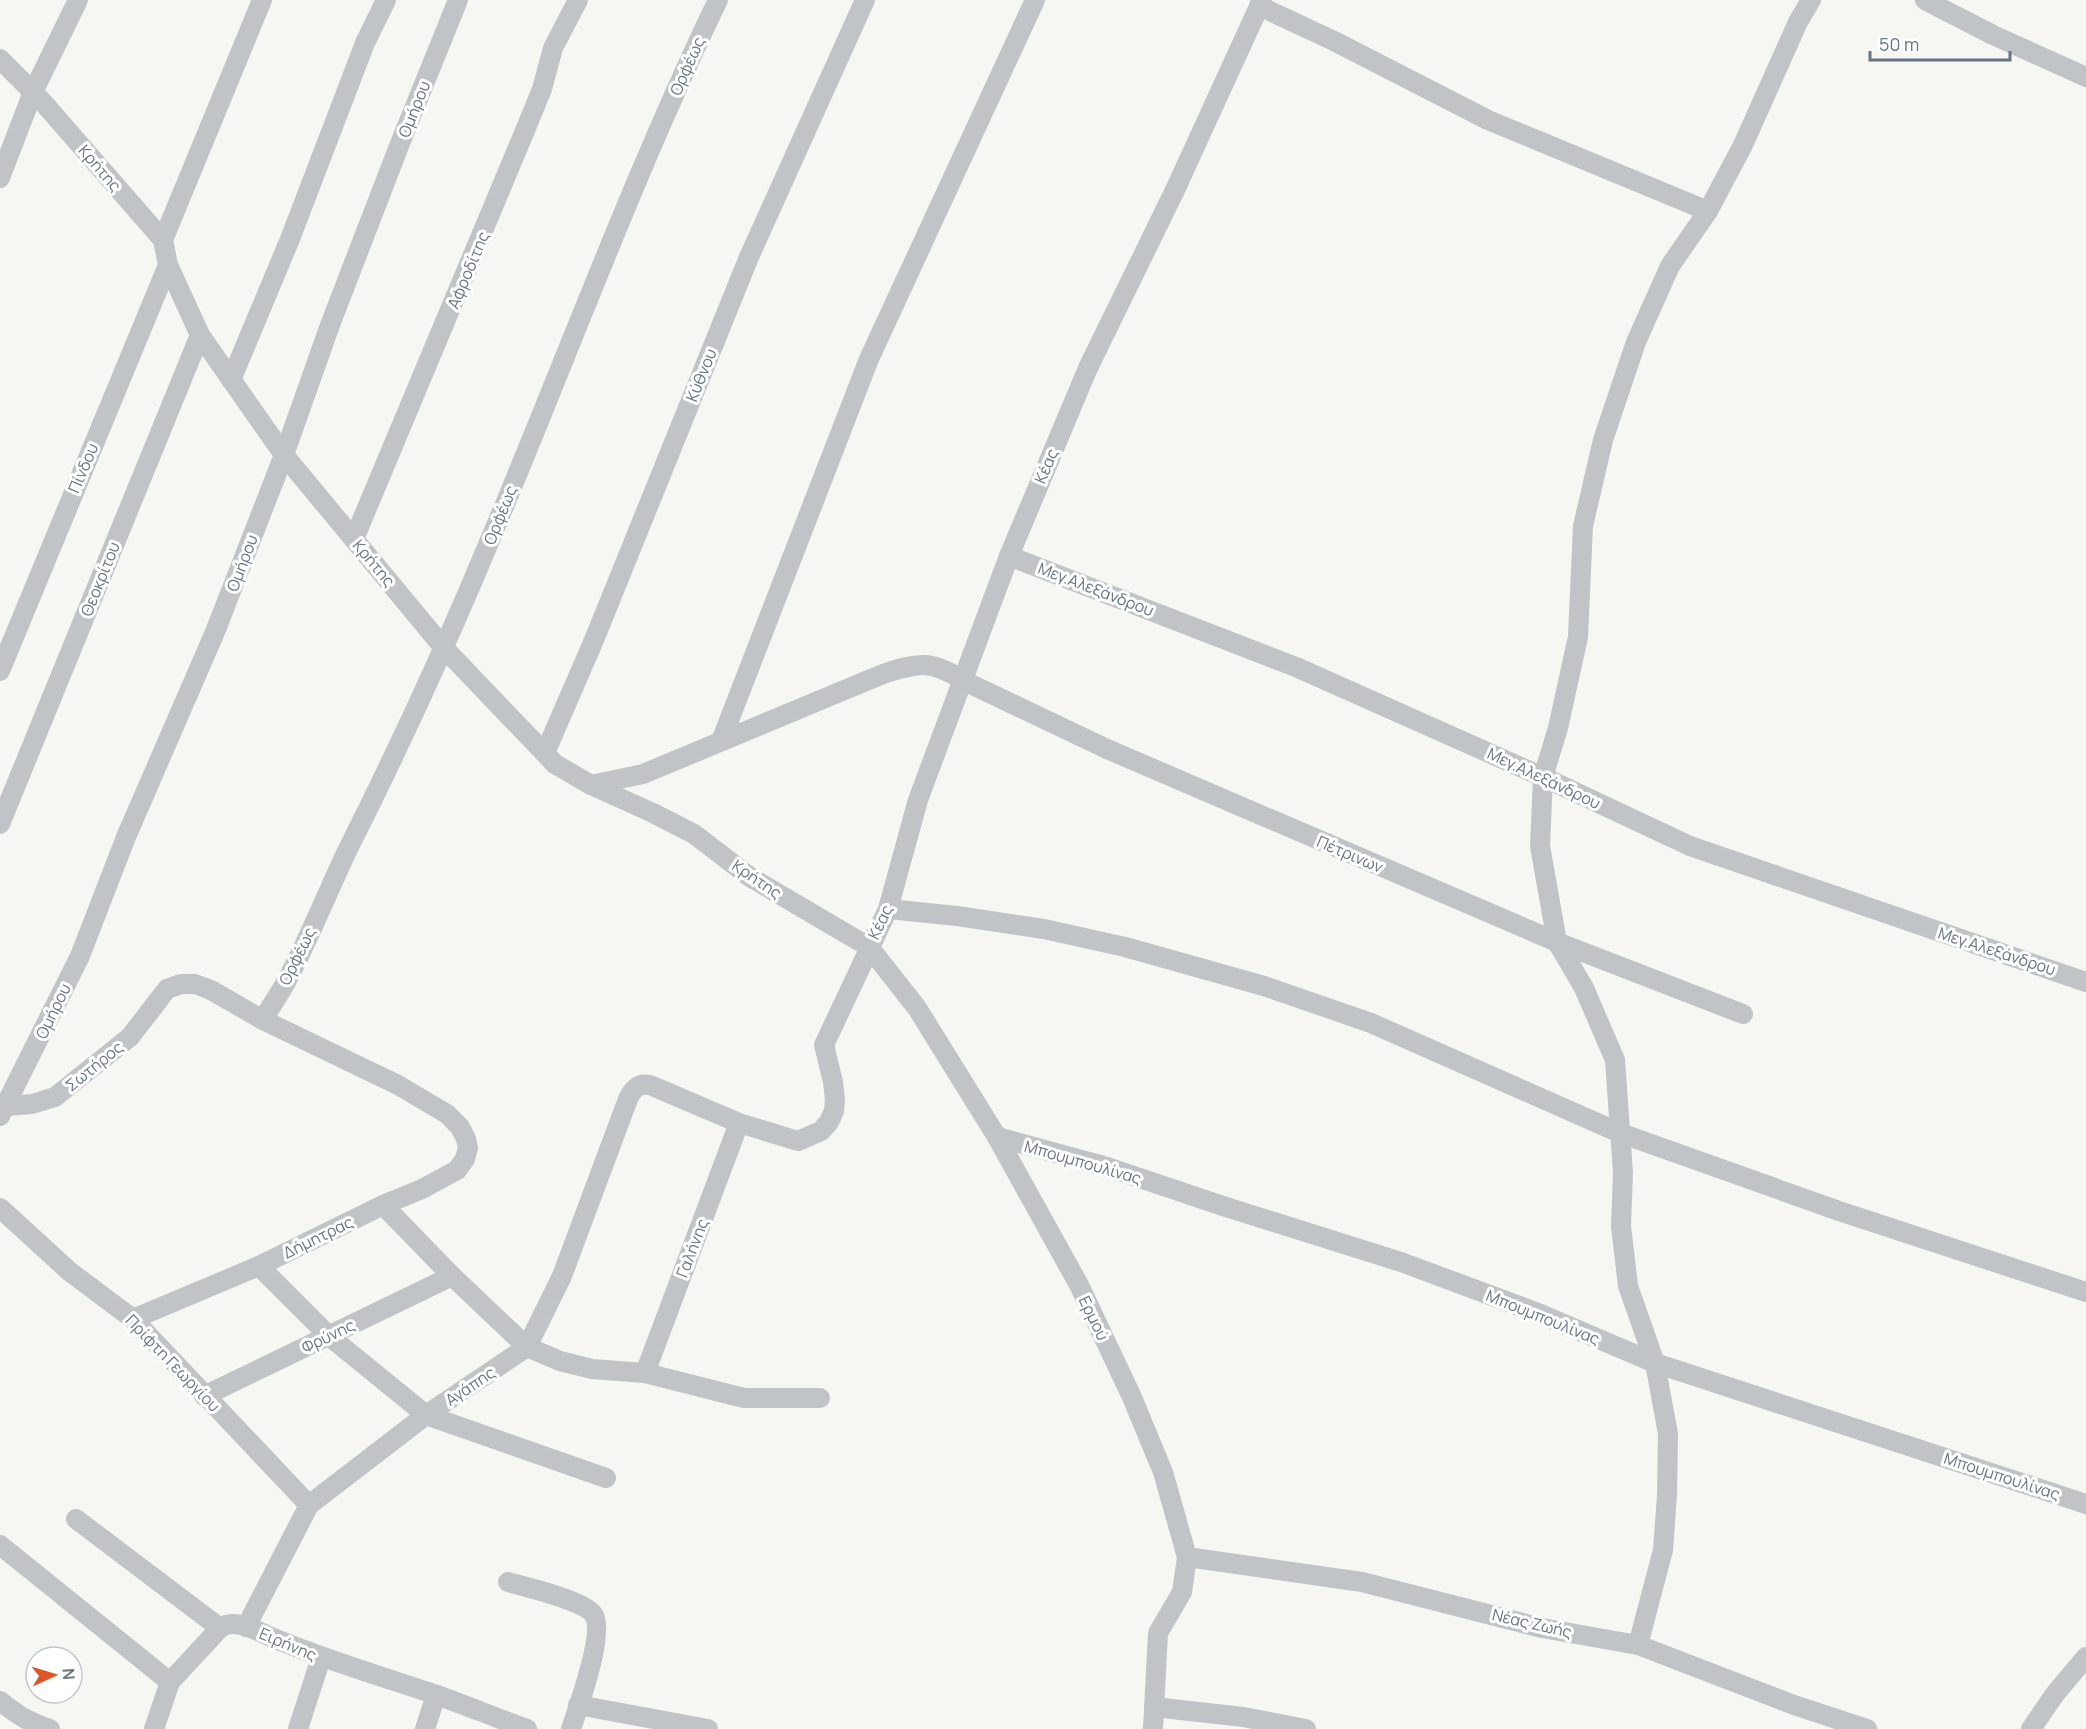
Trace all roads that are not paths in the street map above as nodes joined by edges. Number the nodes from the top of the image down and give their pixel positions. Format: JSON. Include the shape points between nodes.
{"nodes":[{"id":1,"x":78,"y":0,"type":"edge"},
{"id":2,"x":262,"y":0,"type":"edge"},
{"id":3,"x":386,"y":0,"type":"edge"},
{"id":4,"x":458,"y":0,"type":"edge"},
{"id":5,"x":578,"y":0,"type":"edge"},
{"id":6,"x":718,"y":0,"type":"edge"},
{"id":7,"x":865,"y":0,"type":"edge"},
{"id":8,"x":1035,"y":0,"type":"edge"},
{"id":9,"x":1811,"y":0,"type":"edge"},
{"id":10,"x":1925,"y":0,"type":"edge"},
{"id":11,"x":1260,"y":3,"type":"edge"},
{"id":12,"x":0,"y":59,"type":"edge"},
{"id":13,"x":2086,"y":77,"type":"edge"},
{"id":14,"x":33,"y":92,"type":"junction"},
{"id":15,"x":0,"y":178,"type":"edge"},
{"id":16,"x":1708,"y":211,"type":"junction"},
{"id":17,"x":164,"y":240,"type":"junction"},
{"id":18,"x":168,"y":265,"type":"junction"},
{"id":19,"x":200,"y":335,"type":"junction"},
{"id":20,"x":231,"y":380,"type":"junction"},
{"id":21,"x":284,"y":455,"type":"junction"},
{"id":22,"x":354,"y":539,"type":"junction"},
{"id":23,"x":1009,"y":556,"type":"junction"},
{"id":24,"x":444,"y":648,"type":"junction"},
{"id":25,"x":0,"y":671,"type":"edge"},
{"id":26,"x":963,"y":680,"type":"junction"},
{"id":27,"x":721,"y":741,"type":"junction"},
{"id":28,"x":545,"y":753,"type":"junction"},
{"id":29,"x":1543,"y":777,"type":"junction"},
{"id":30,"x":591,"y":785,"type":"junction"},
{"id":31,"x":0,"y":824,"type":"edge"},
{"id":32,"x":888,"y":909,"type":"junction"},
{"id":33,"x":1557,"y":942,"type":"junction"},
{"id":34,"x":868,"y":947,"type":"junction"},
{"id":35,"x":2086,"y":982,"type":"edge"},
{"id":36,"x":1743,"y":1014,"type":"dead end"},
{"id":37,"x":262,"y":1020,"type":"junction"},
{"id":38,"x":628,"y":1099,"type":"joint"},
{"id":39,"x":2,"y":1109,"type":"edge"},
{"id":40,"x":739,"y":1123,"type":"junction"},
{"id":41,"x":1620,"y":1133,"type":"junction"},
{"id":42,"x":997,"y":1137,"type":"junction"},
{"id":43,"x":383,"y":1205,"type":"junction"},
{"id":44,"x":0,"y":1208,"type":"edge"},
{"id":45,"x":259,"y":1266,"type":"junction"},
{"id":46,"x":452,"y":1276,"type":"junction"},
{"id":47,"x":2086,"y":1292,"type":"edge"},
{"id":48,"x":133,"y":1319,"type":"junction"},
{"id":49,"x":328,"y":1336,"type":"junction"},
{"id":50,"x":527,"y":1347,"type":"junction"},
{"id":51,"x":1655,"y":1363,"type":"junction"},
{"id":52,"x":645,"y":1373,"type":"junction"},
{"id":53,"x":204,"y":1396,"type":"junction"},
{"id":54,"x":820,"y":1398,"type":"dead end"},
{"id":55,"x":426,"y":1415,"type":"junction"},
{"id":56,"x":606,"y":1478,"type":"dead end"},
{"id":57,"x":2086,"y":1504,"type":"edge"},
{"id":58,"x":309,"y":1505,"type":"junction"},
{"id":59,"x":76,"y":1519,"type":"dead end"},
{"id":60,"x":0,"y":1545,"type":"edge"},
{"id":61,"x":1187,"y":1557,"type":"junction"},
{"id":62,"x":508,"y":1582,"type":"dead end"},
{"id":63,"x":246,"y":1627,"type":"junction"},
{"id":64,"x":220,"y":1628,"type":"junction"},
{"id":65,"x":1638,"y":1645,"type":"junction"},
{"id":66,"x":2086,"y":1657,"type":"edge"},
{"id":67,"x":321,"y":1658,"type":"junction"},
{"id":68,"x":170,"y":1682,"type":"junction"},
{"id":69,"x":436,"y":1695,"type":"junction"},
{"id":70,"x":0,"y":1701,"type":"edge"},
{"id":71,"x":578,"y":1705,"type":"junction"},
{"id":72,"x":1154,"y":1707,"type":"junction"},
{"id":73,"x":50,"y":1729,"type":"edge"},
{"id":74,"x":154,"y":1729,"type":"edge"},
{"id":75,"x":298,"y":1729,"type":"edge"},
{"id":76,"x":425,"y":1729,"type":"edge"},
{"id":77,"x":527,"y":1729,"type":"edge"},
{"id":78,"x":571,"y":1729,"type":"edge"},
{"id":79,"x":708,"y":1729,"type":"edge"},
{"id":80,"x":1153,"y":1729,"type":"edge"},
{"id":81,"x":1306,"y":1729,"type":"edge"},
{"id":82,"x":1867,"y":1729,"type":"edge"},
{"id":83,"x":2031,"y":1729,"type":"edge"}],
"edges":[{"from":1,"to":14,"type":"street"},
{"from":2,"to":17,"type":"street"},
{"from":3,"to":20,"type":"street","via":[[365,43]]},
{"from":4,"to":21,"type":"street","name":"Ομήρου","via":[[330,325]]},
{"from":5,"to":22,"type":"street","name":"Αφροδίτης","via":[[553,48],[542,89]]},
{"from":6,"to":24,"type":"street","name":"Ορφέως","via":[[586,303]]},
{"from":7,"to":28,"type":"street","name":"Κύθνου","via":[[749,257]]},
{"from":8,"to":27,"type":"street","via":[[869,359]]},
{"from":9,"to":16,"type":"street"},
{"from":10,"to":13,"type":"street"},
{"from":11,"to":16,"type":"street","via":[[1488,120]]},
{"from":11,"to":23,"type":"street","name":"Κέας","via":[[1088,368]]},
{"from":12,"to":14,"type":"street","name":"Κρήτης"},
{"from":14,"to":15,"type":"street"},
{"from":14,"to":17,"type":"street","name":"Κρήτης"},
{"from":16,"to":29,"type":"street","via":[[1670,266],[1636,342],[1603,440],[1583,526],[1578,637]]},
{"from":17,"to":18,"type":"street","name":"Κρήτης"},
{"from":18,"to":19,"type":"street","name":"Κρήτης"},
{"from":18,"to":25,"type":"street","name":"Πίνδου"},
{"from":19,"to":20,"type":"street","name":"Κρήτης"},
{"from":19,"to":31,"type":"street","name":"Θεοκρίτου"},
{"from":20,"to":21,"type":"street","name":"Κρήτης"},
{"from":21,"to":22,"type":"street","name":"Κρήτης"},
{"from":21,"to":39,"type":"street","name":"Ομήρου","via":[[80,956]]},
{"from":22,"to":24,"type":"street","name":"Κρήτης"},
{"from":23,"to":26,"type":"street","name":"Κέας"},
{"from":23,"to":29,"type":"street","name":"Μεγ.Αλεξάνδρου","via":[[1296,667]]},
{"from":24,"to":28,"type":"street","name":"Κρήτης"},
{"from":24,"to":37,"type":"street","name":"Ορφέως","via":[[286,981]]},
{"from":26,"to":27,"type":"street","name":"Πέτρινων","via":[[946,669],[925,664],[908,666]]},
{"from":26,"to":32,"type":"street","name":"Κέας","via":[[918,800]]},
{"from":26,"to":33,"type":"street","name":"Πέτρινων","via":[[1107,749]]},
{"from":27,"to":30,"type":"street","name":"Πέτρινων","via":[[643,774]]},
{"from":28,"to":30,"type":"street","name":"Κρήτης","via":[[555,764]]},
{"from":29,"to":33,"type":"street","via":[[1540,846]]},
{"from":29,"to":35,"type":"street","name":"Μεγ.Αλεξάνδρου","via":[[1690,846]]},
{"from":30,"to":34,"type":"street","name":"Κρήτης","via":[[694,834],[750,877]]},
{"from":32,"to":34,"type":"street","name":"Κέας"},
{"from":32,"to":41,"type":"street","via":[[1044,929],[1264,986],[1371,1023]]},
{"from":33,"to":36,"type":"street","name":"Πέτρινων"},
{"from":33,"to":41,"type":"street","via":[[1584,988],[1615,1060]]},
{"from":34,"to":40,"type":"street","name":"Κέας","via":[[824,1045],[835,1100],[829,1122],[821,1131],[798,1141]]},
{"from":34,"to":42,"type":"street","name":"Ερμού","via":[[917,1008]]},
{"from":37,"to":39,"type":"street","name":"Σωτήρος","via":[[211,990],[181,984],[167,989],[130,1037],[55,1097]]},
{"from":37,"to":43,"type":"street","name":"Δήμητρας","via":[[398,1085],[447,1114],[460,1127],[468,1148],[457,1170]]},
{"from":38,"to":40,"type":"street","name":"Κέας","via":[[635,1087],[650,1085]]},
{"from":38,"to":50,"type":"street","name":"Αγάπης","via":[[562,1276]]},
{"from":40,"to":52,"type":"street","name":"Γαλήνης"},
{"from":41,"to":47,"type":"street","via":[[1839,1211]]},
{"from":41,"to":51,"type":"street","via":[[1621,1226],[1628,1286]]},
{"from":42,"to":51,"type":"street","name":"Μπουμπουλίνας","via":[[1107,1167],[1401,1263],[1538,1313]]},
{"from":42,"to":61,"type":"street","name":"Ερμού","via":[[1078,1285],[1131,1395],[1162,1472]]},
{"from":43,"to":45,"type":"street","name":"Δήμητρας"},
{"from":43,"to":46,"type":"street"},
{"from":44,"to":48,"type":"street","name":"Πρίφτη Γεωργίου","via":[[69,1271]]},
{"from":45,"to":48,"type":"street","name":"Δήμητρας"},
{"from":45,"to":49,"type":"street"},
{"from":46,"to":49,"type":"street","name":"Φρύνης"},
{"from":46,"to":50,"type":"street"},
{"from":48,"to":53,"type":"street","name":"Πρίφτη Γεωργίου"},
{"from":49,"to":53,"type":"street","name":"Φρύνης"},
{"from":49,"to":55,"type":"street"},
{"from":50,"to":52,"type":"street","via":[[592,1369]]},
{"from":50,"to":55,"type":"street","name":"Αγάπης"},
{"from":51,"to":57,"type":"street","name":"Μπουμπουλίνας"},
{"from":51,"to":65,"type":"street","via":[[1668,1434],[1667,1495],[1663,1550]]},
{"from":52,"to":54,"type":"street","via":[[744,1398]]},
{"from":53,"to":58,"type":"street","name":"Πρίφτη Γεωργίου"},
{"from":55,"to":56,"type":"street"},
{"from":55,"to":58,"type":"street","name":"Αγάπης"},
{"from":58,"to":63,"type":"street","name":"Αγάπης"},
{"from":59,"to":64,"type":"street"},
{"from":60,"to":68,"type":"street"},
{"from":61,"to":65,"type":"street","name":"Νέας Ζωής","via":[[1362,1582],[1542,1628]]},
{"from":61,"to":72,"type":"street","name":"Ερμού","via":[[1182,1592],[1158,1633]]},
{"from":62,"to":71,"type":"street","via":[[555,1595],[593,1614],[597,1638]]},
{"from":63,"to":64,"type":"street","name":"Ειρήνης","via":[[224,1624]]},
{"from":63,"to":67,"type":"street","name":"Ειρήνης"},
{"from":64,"to":68,"type":"street"},
{"from":65,"to":82,"type":"street","name":"Νέας Ζωής"},
{"from":66,"to":83,"type":"street"},
{"from":67,"to":69,"type":"street","name":"Ειρήνης"},
{"from":67,"to":75,"type":"street"},
{"from":68,"to":74,"type":"street"},
{"from":69,"to":76,"type":"street"},
{"from":69,"to":77,"type":"street","name":"Ειρήνης"},
{"from":70,"to":73,"type":"street","via":[[22,1718]]},
{"from":71,"to":78,"type":"street"},
{"from":71,"to":79,"type":"street"},
{"from":72,"to":80,"type":"street","name":"Ερμού"},
{"from":72,"to":81,"type":"street"}]}
